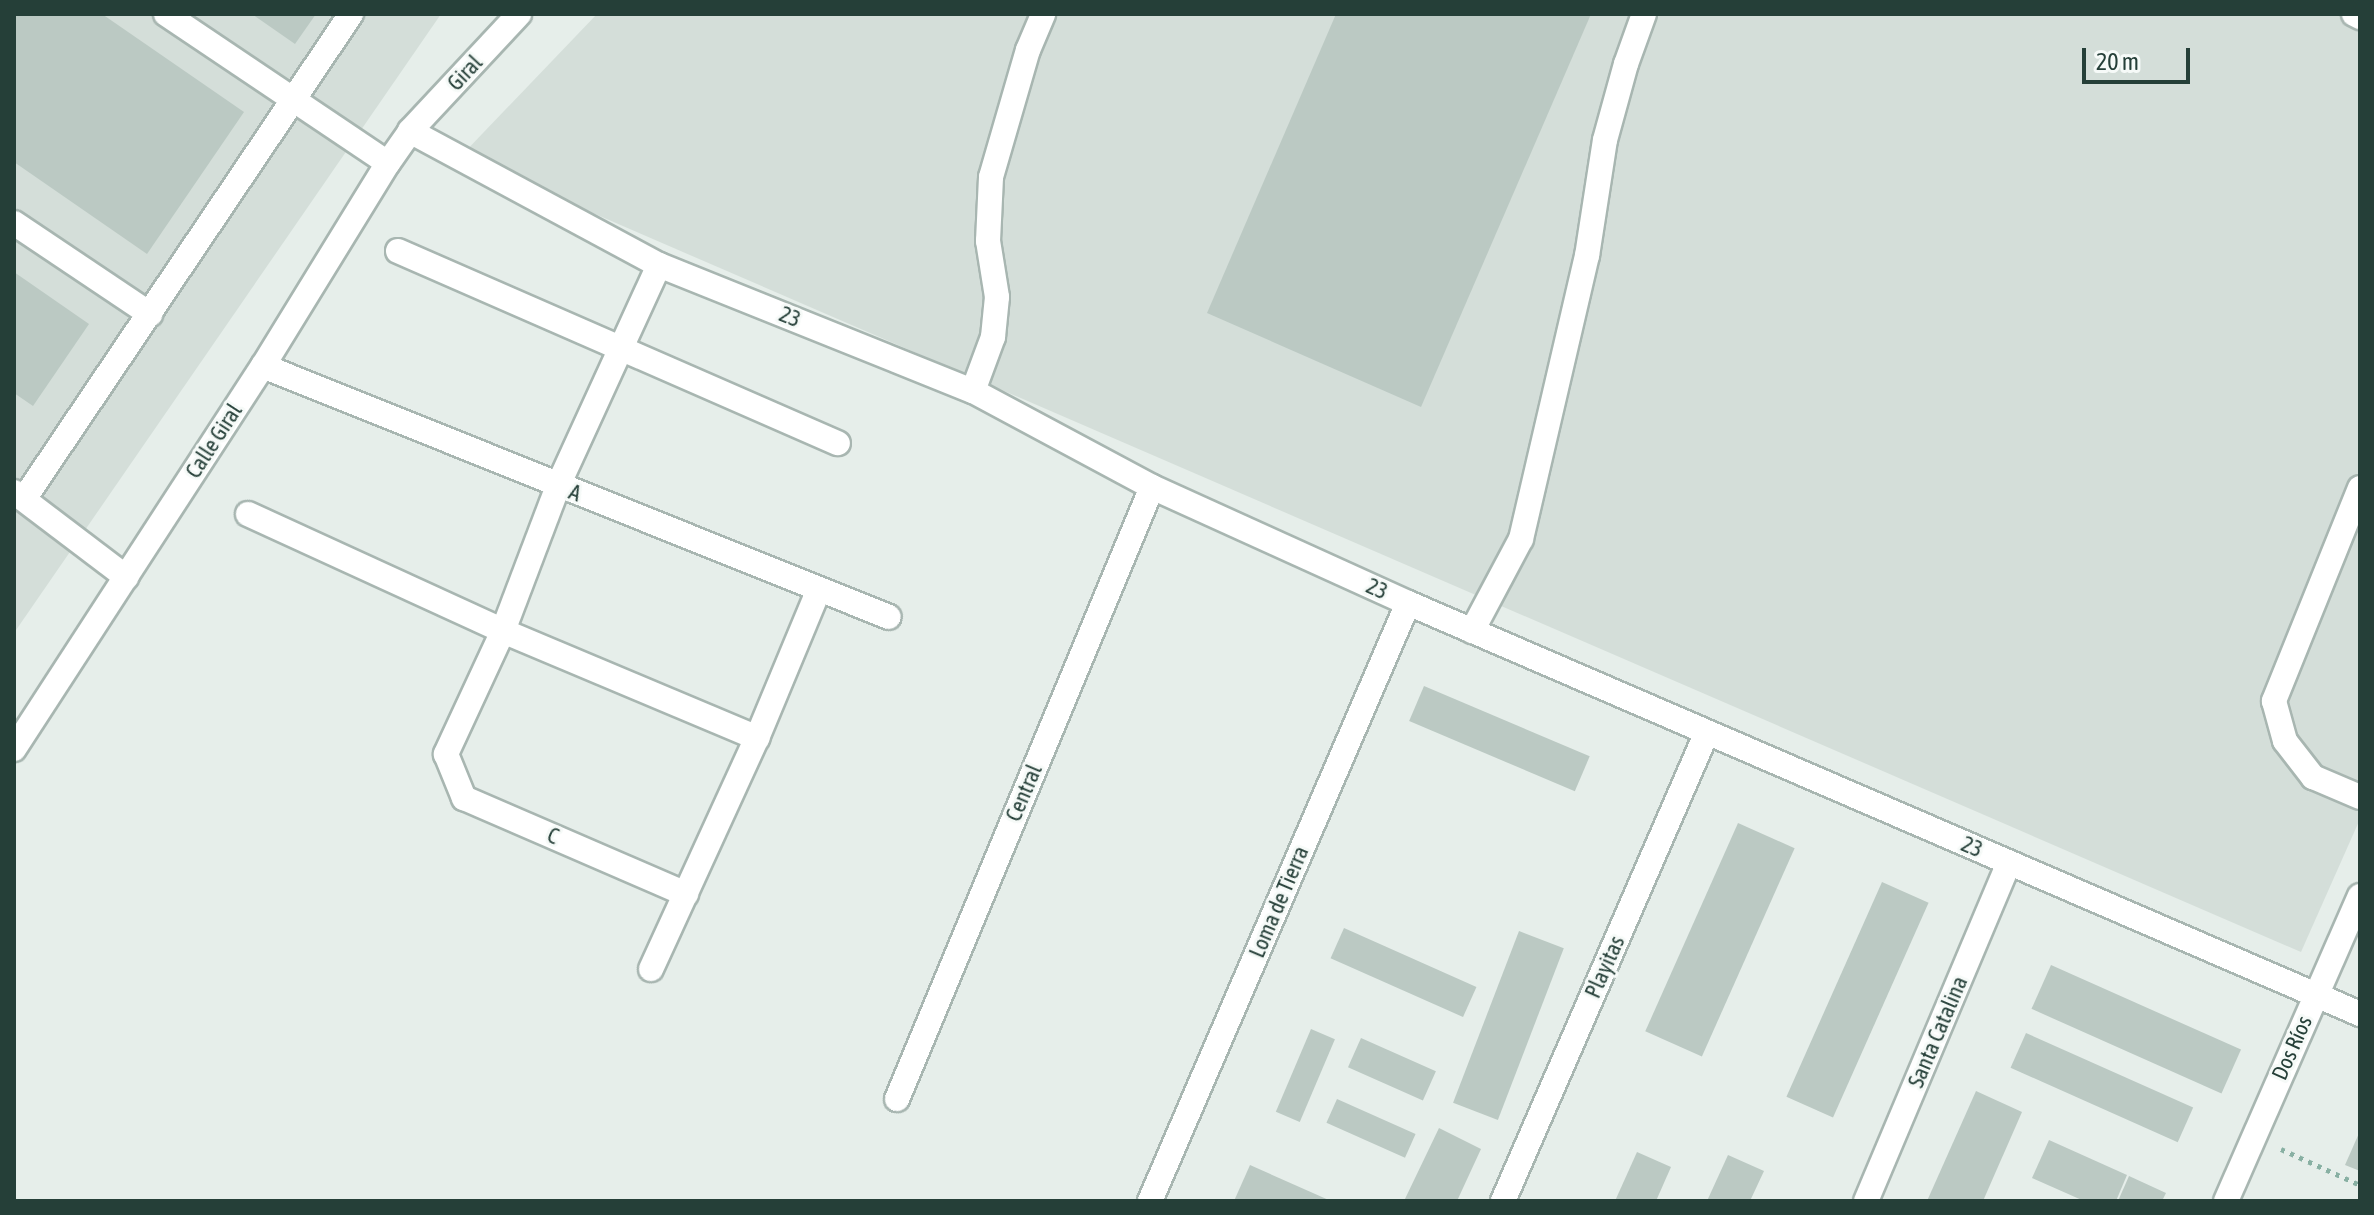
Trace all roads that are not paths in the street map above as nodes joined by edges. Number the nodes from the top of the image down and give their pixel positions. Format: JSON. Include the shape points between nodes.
{"nodes":[{"id":1,"x":166,"y":14,"type":"edge"},
{"id":2,"x":351,"y":14,"type":"edge"},
{"id":3,"x":519,"y":14,"type":"edge"},
{"id":4,"x":1043,"y":14,"type":"edge"},
{"id":5,"x":1644,"y":14,"type":"edge"},
{"id":6,"x":2354,"y":14,"type":"edge"},
{"id":7,"x":2360,"y":17,"type":"edge"},
{"id":8,"x":295,"y":100,"type":"junction"},
{"id":9,"x":410,"y":131,"type":"junction"},
{"id":10,"x":388,"y":163,"type":"junction"},
{"id":11,"x":14,"y":223,"type":"edge"},
{"id":12,"x":398,"y":251,"type":"dead end"},
{"id":13,"x":659,"y":265,"type":"junction"},
{"id":14,"x":150,"y":314,"type":"junction"},
{"id":15,"x":622,"y":347,"type":"junction"},
{"id":16,"x":263,"y":366,"type":"junction"},
{"id":17,"x":973,"y":391,"type":"junction"},
{"id":18,"x":838,"y":443,"type":"dead end"},
{"id":19,"x":558,"y":486,"type":"junction"},
{"id":20,"x":1152,"y":487,"type":"junction"},
{"id":21,"x":2360,"y":488,"type":"edge"},
{"id":22,"x":19,"y":495,"type":"edge"},
{"id":23,"x":248,"y":514,"type":"dead end"},
{"id":24,"x":126,"y":577,"type":"junction"},
{"id":25,"x":819,"y":589,"type":"junction"},
{"id":26,"x":1408,"y":603,"type":"junction"},
{"id":27,"x":889,"y":617,"type":"dead end"},
{"id":28,"x":503,"y":631,"type":"junction"},
{"id":29,"x":1472,"y":631,"type":"junction"},
{"id":30,"x":1707,"y":732,"type":"junction"},
{"id":31,"x":757,"y":738,"type":"junction"},
{"id":32,"x":14,"y":749,"type":"edge"},
{"id":33,"x":2360,"y":797,"type":"edge"},
{"id":34,"x":2009,"y":863,"type":"junction"},
{"id":35,"x":686,"y":894,"type":"junction"},
{"id":36,"x":2360,"y":896,"type":"edge"},
{"id":37,"x":651,"y":969,"type":"dead end"},
{"id":38,"x":2315,"y":995,"type":"junction"},
{"id":39,"x":2360,"y":1014,"type":"edge"},
{"id":40,"x":897,"y":1099,"type":"dead end"},
{"id":41,"x":1150,"y":1201,"type":"edge"},
{"id":42,"x":1503,"y":1201,"type":"edge"},
{"id":43,"x":1866,"y":1201,"type":"edge"},
{"id":44,"x":2226,"y":1201,"type":"edge"}],
"edges":[{"from":1,"to":8,"type":"street"},
{"from":2,"to":8,"type":"street"},
{"from":3,"to":9,"type":"street","name":"Giral"},
{"from":4,"to":17,"type":"street","via":[[991,177],[988,241],[997,297],[993,337]]},
{"from":5,"to":29,"type":"street","via":[[1605,140],[1587,256],[1521,539]]},
{"from":6,"to":7,"type":"street"},
{"from":8,"to":10,"type":"street"},
{"from":8,"to":14,"type":"street"},
{"from":9,"to":10,"type":"street","name":"Calle Giral"},
{"from":9,"to":13,"type":"street","name":"23"},
{"from":10,"to":16,"type":"street","name":"Calle Giral"},
{"from":11,"to":14,"type":"street"},
{"from":12,"to":15,"type":"street"},
{"from":13,"to":15,"type":"street"},
{"from":13,"to":17,"type":"street","name":"23"},
{"from":14,"to":22,"type":"street"},
{"from":15,"to":18,"type":"street"},
{"from":15,"to":19,"type":"street"},
{"from":16,"to":19,"type":"street","name":"A"},
{"from":16,"to":24,"type":"street","name":"Calle Giral"},
{"from":17,"to":20,"type":"street","name":"23"},
{"from":19,"to":25,"type":"street","name":"A"},
{"from":19,"to":28,"type":"street"},
{"from":20,"to":26,"type":"street","name":"23"},
{"from":20,"to":40,"type":"street","name":"Central"},
{"from":21,"to":33,"type":"street","via":[[2274,701],[2285,741],[2313,777]]},
{"from":22,"to":24,"type":"street"},
{"from":23,"to":28,"type":"street"},
{"from":24,"to":32,"type":"street","name":"Calle Giral"},
{"from":25,"to":27,"type":"street","name":"A"},
{"from":25,"to":31,"type":"street"},
{"from":26,"to":29,"type":"street","name":"23"},
{"from":26,"to":41,"type":"street","name":"Loma de Tierra"},
{"from":28,"to":31,"type":"street"},
{"from":28,"to":35,"type":"street","name":"C","via":[[446,754],[464,798]]},
{"from":29,"to":30,"type":"street","name":"23"},
{"from":30,"to":34,"type":"street","name":"23"},
{"from":30,"to":42,"type":"street","name":"Playitas"},
{"from":31,"to":35,"type":"street"},
{"from":34,"to":38,"type":"street","name":"23"},
{"from":34,"to":43,"type":"street","name":"Santa Catalina"},
{"from":35,"to":37,"type":"street"},
{"from":36,"to":38,"type":"street","name":"Dos Ríos"},
{"from":38,"to":39,"type":"street","name":"23"},
{"from":38,"to":44,"type":"street","name":"Dos Ríos"}]}
